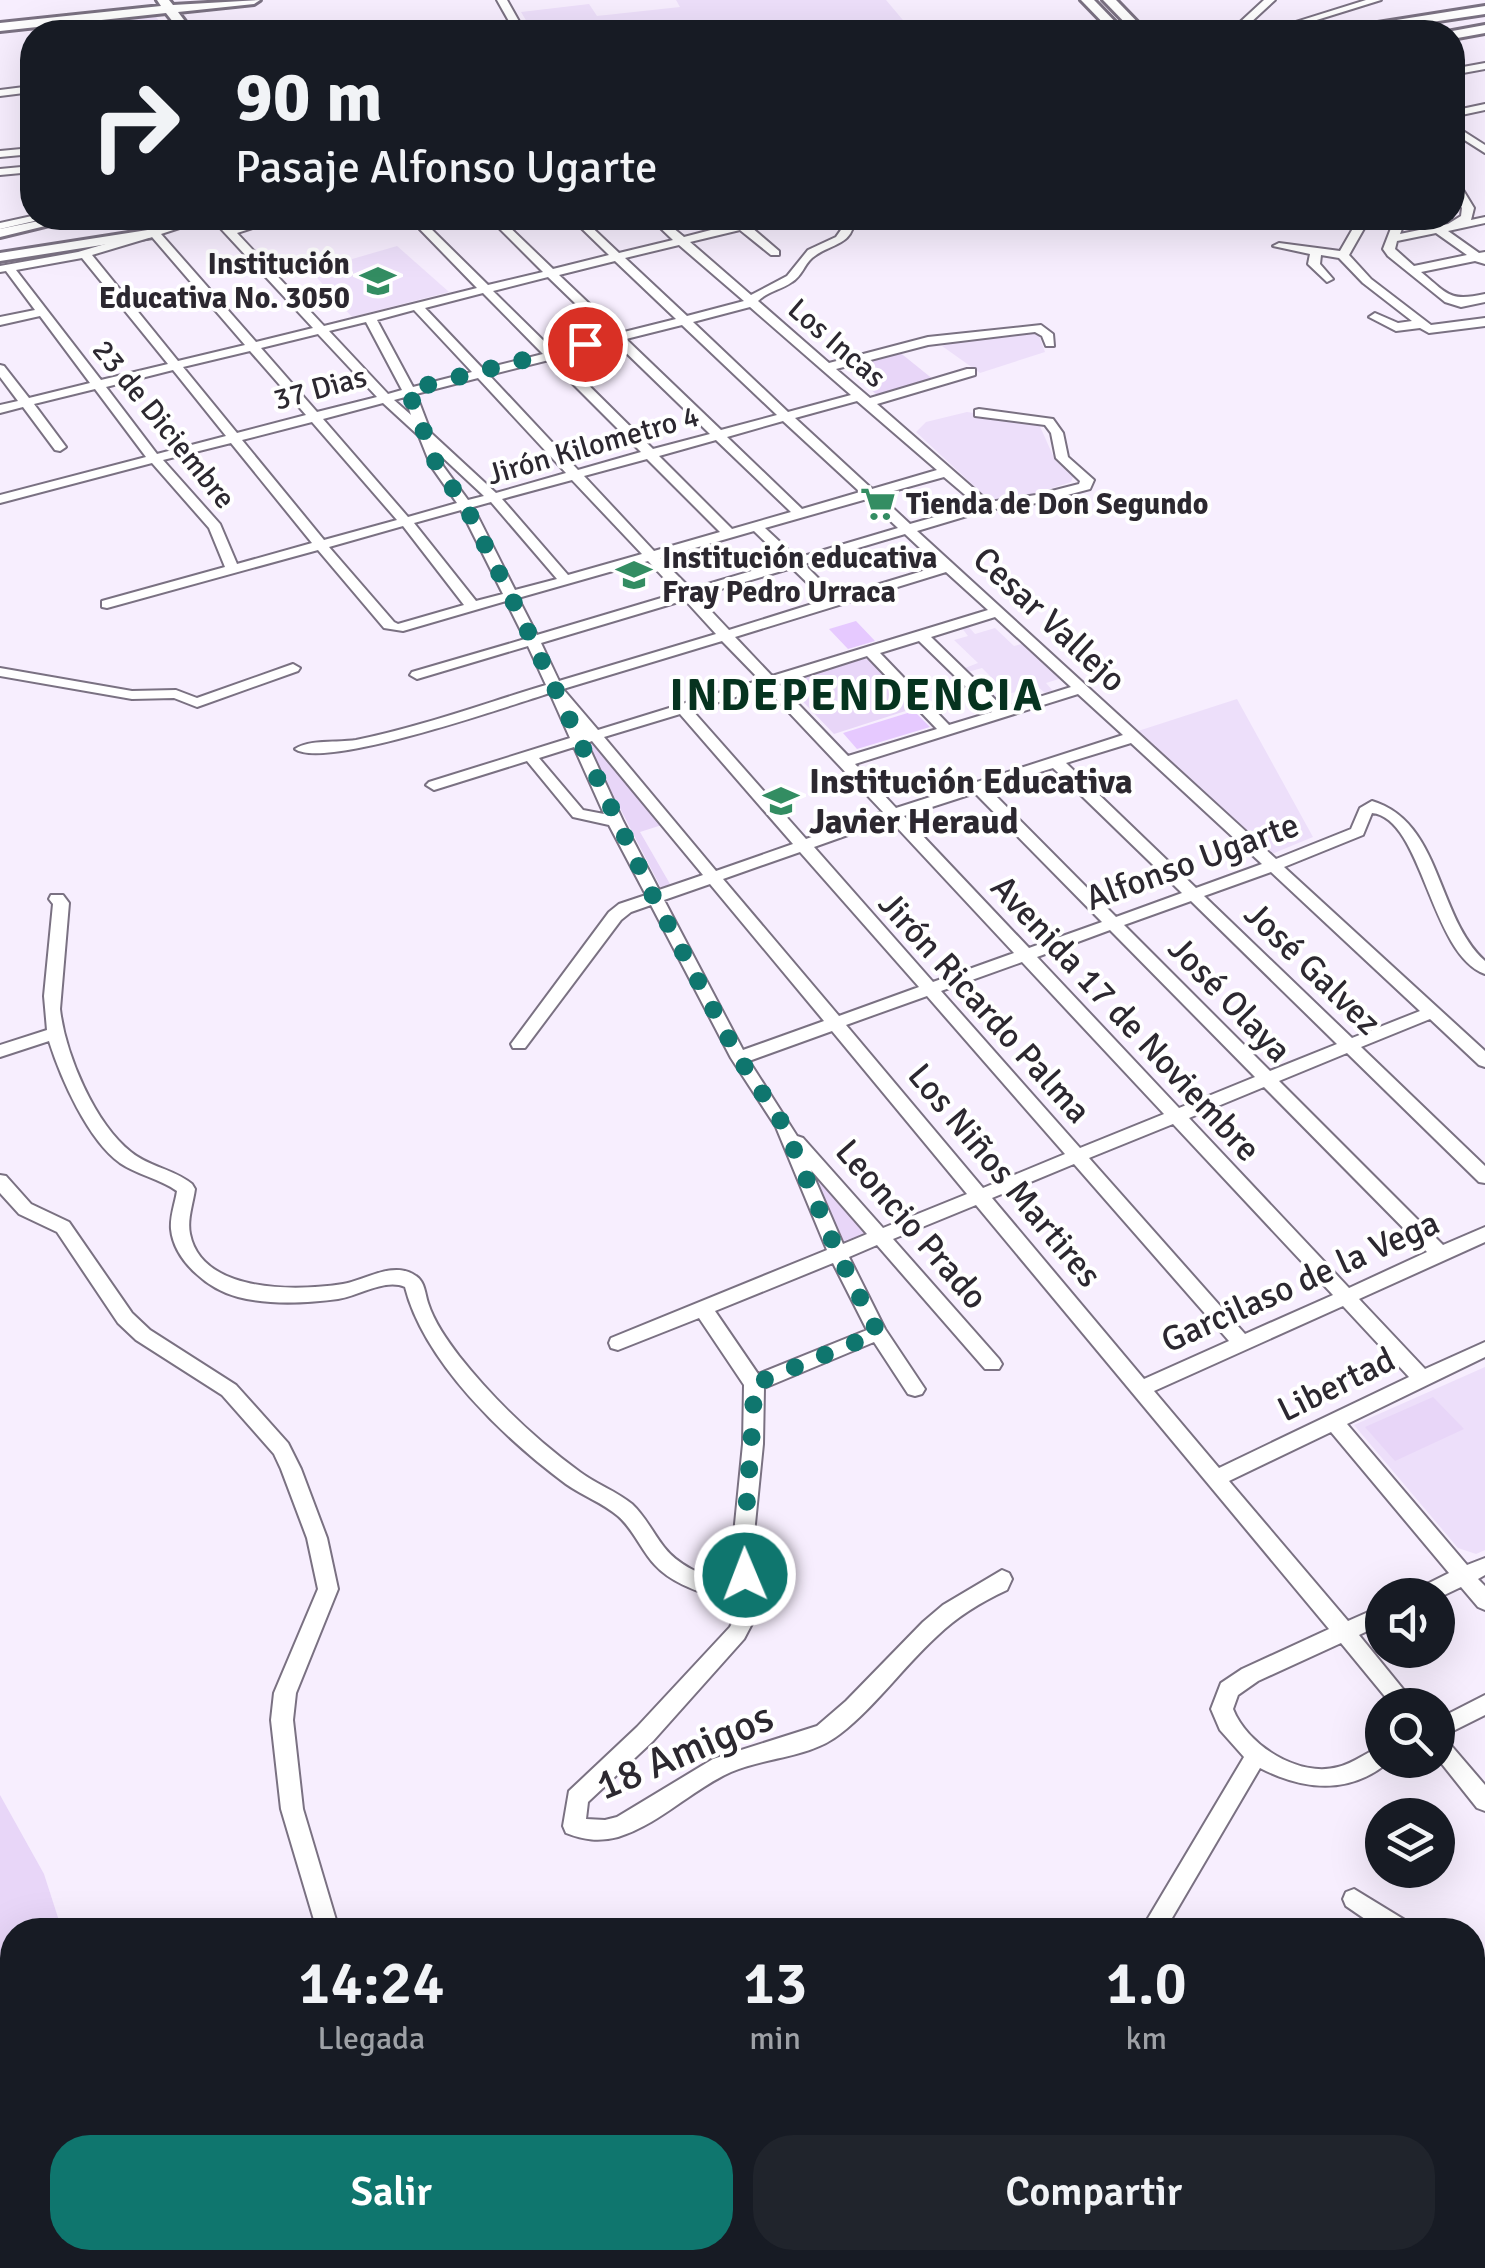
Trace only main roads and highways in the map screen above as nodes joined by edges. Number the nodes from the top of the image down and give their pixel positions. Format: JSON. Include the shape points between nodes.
{"nodes":[{"id":1,"x":245,"y":0,"type":"edge"},
{"id":2,"x":1109,"y":0,"type":"edge"},
{"id":3,"x":1088,"y":1,"type":"edge"},
{"id":4,"x":164,"y":3,"type":"edge"},
{"id":5,"x":1485,"y":10,"type":"edge"},
{"id":6,"x":58,"y":16,"type":"junction"},
{"id":7,"x":0,"y":17,"type":"edge"},
{"id":8,"x":37,"y":20,"type":"edge"},
{"id":9,"x":1107,"y":20,"type":"edge"},
{"id":10,"x":1129,"y":20,"type":"edge"},
{"id":11,"x":1424,"y":20,"type":"edge"},
{"id":12,"x":17,"y":223,"type":"road end"},
{"id":13,"x":0,"y":229,"type":"edge"},
{"id":14,"x":132,"y":230,"type":"edge"},
{"id":15,"x":2,"y":262,"type":"edge"}],
"edges":[{"from":1,"to":4,"type":"main road"},
{"from":2,"to":3,"type":"main road"},
{"from":2,"to":10,"type":"main road"},
{"from":3,"to":9,"type":"main road"},
{"from":4,"to":6,"type":"main road"},
{"from":5,"to":11,"type":"main road"},
{"from":6,"to":7,"type":"main road"},
{"from":6,"to":8,"type":"main road"},
{"from":12,"to":13,"type":"main road"},
{"from":14,"to":15,"type":"main road"}]}
